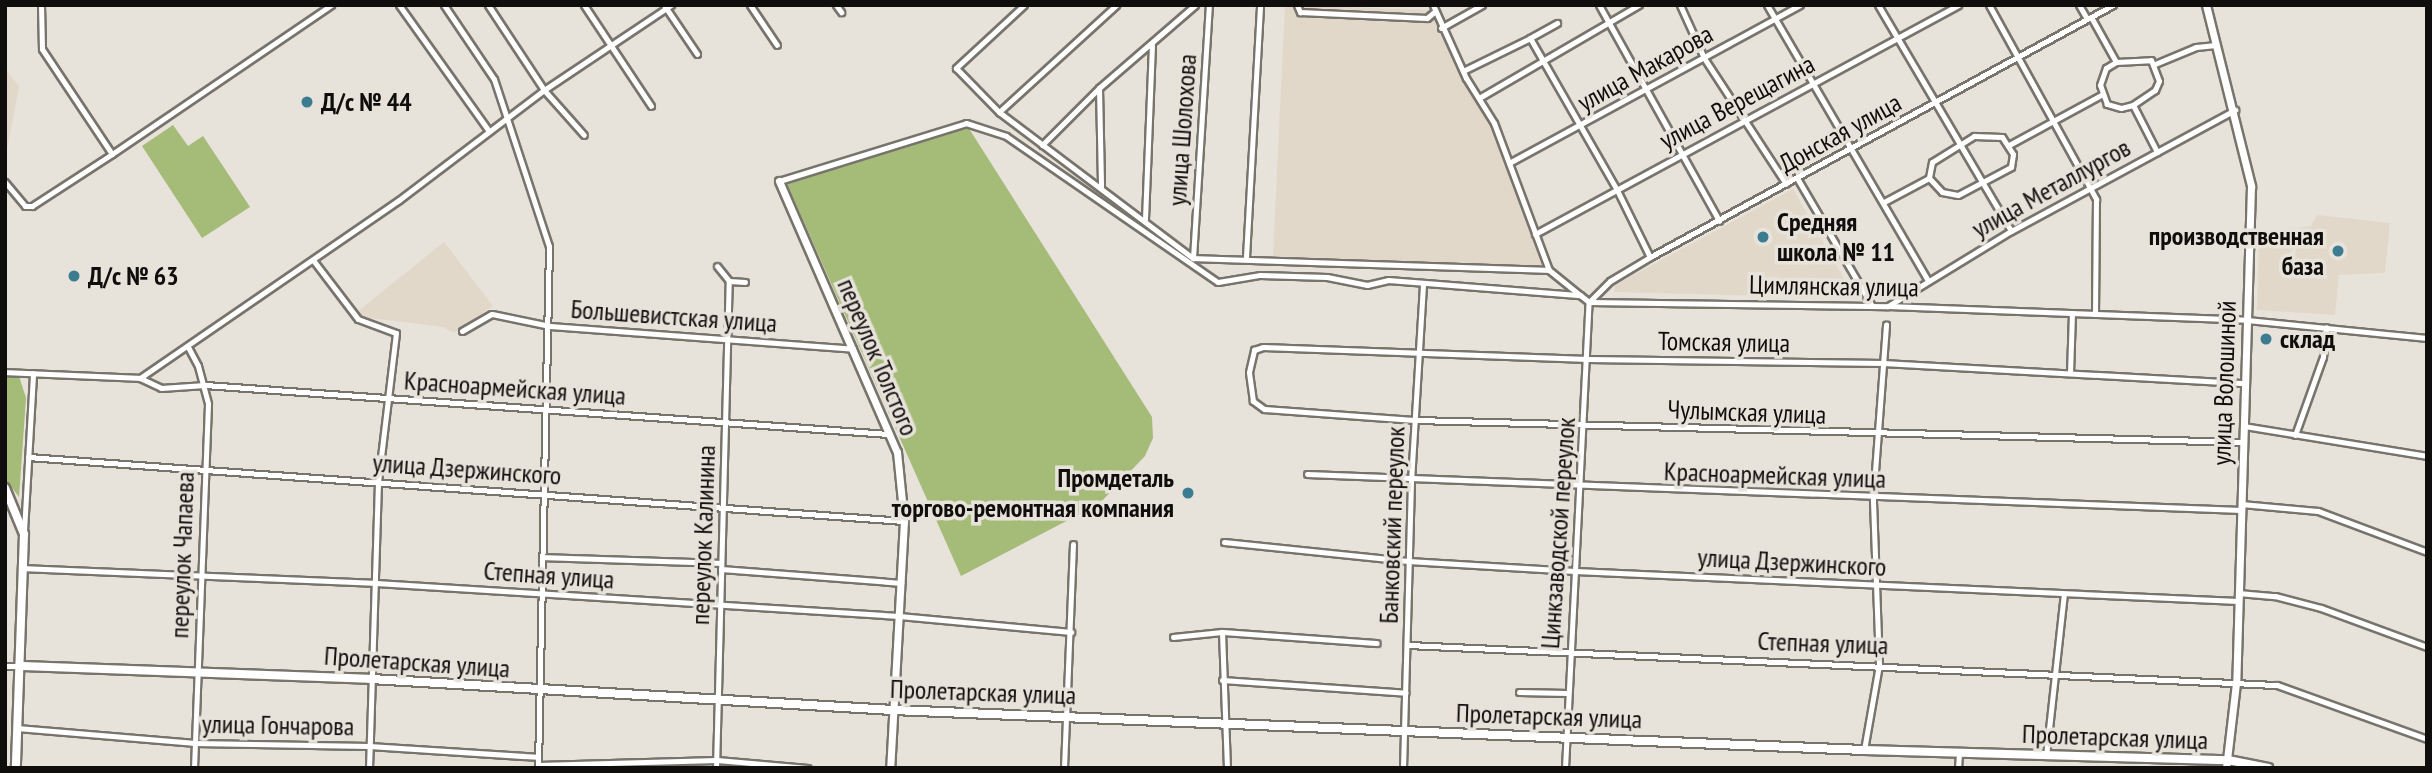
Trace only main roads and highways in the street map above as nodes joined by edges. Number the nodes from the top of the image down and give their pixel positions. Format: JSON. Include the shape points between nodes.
{"nodes":[{"id":1,"x":5,"y":488,"type":"edge"},
{"id":2,"x":20,"y":666,"type":"junction"},
{"id":3,"x":2227,"y":764,"type":"edge"},
{"id":4,"x":16,"y":768,"type":"edge"},
{"id":5,"x":2268,"y":768,"type":"edge"}],
"edges":[{"from":1,"to":2,"type":"main road","via":[[24,534]]},
{"from":2,"to":3,"type":"main road","name":"Пролетарская улица","via":[[370,679],[893,710]]},
{"from":2,"to":4,"type":"main road"},
{"from":3,"to":5,"type":"main road","name":"Пролетарская улица"}]}
